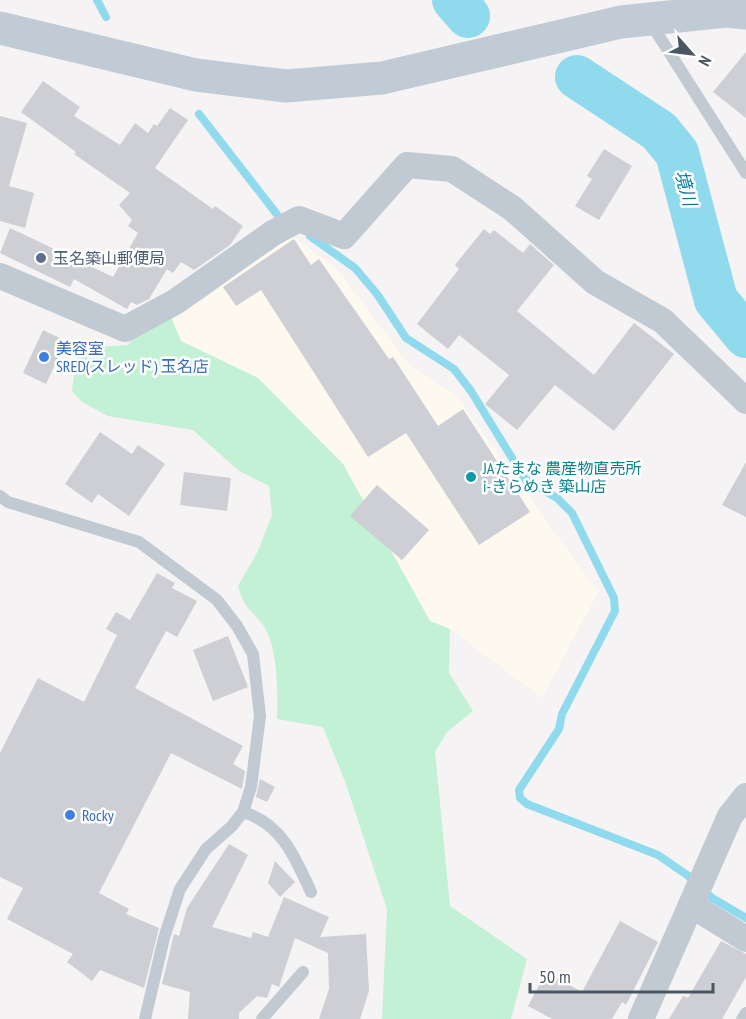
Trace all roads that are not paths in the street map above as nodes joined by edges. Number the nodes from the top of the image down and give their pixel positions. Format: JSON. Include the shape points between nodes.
{"nodes":[{"id":1,"x":746,"y":13,"type":"edge"},
{"id":2,"x":630,"y":14,"type":"edge"},
{"id":3,"x":0,"y":28,"type":"edge"},
{"id":4,"x":746,"y":173,"type":"edge"},
{"id":5,"x":0,"y":276,"type":"edge"},
{"id":6,"x":746,"y":401,"type":"edge"},
{"id":7,"x":0,"y":496,"type":"edge"},
{"id":8,"x":746,"y":796,"type":"edge"},
{"id":9,"x":243,"y":812,"type":"junction"},
{"id":10,"x":311,"y":892,"type":"dead end"},
{"id":11,"x":692,"y":902,"type":"junction"},
{"id":12,"x":746,"y":939,"type":"edge"},
{"id":13,"x":303,"y":972,"type":"dead end"},
{"id":14,"x":746,"y":1013,"type":"edge"},
{"id":15,"x":145,"y":1019,"type":"edge"},
{"id":16,"x":262,"y":1019,"type":"edge"},
{"id":17,"x":642,"y":1019,"type":"edge"},
{"id":18,"x":742,"y":1019,"type":"edge"}],
"edges":[{"from":1,"to":2,"type":"street"},
{"from":2,"to":3,"type":"street","via":[[382,78],[286,86],[196,75]]},
{"from":2,"to":4,"type":"lane"},
{"from":5,"to":6,"type":"street","via":[[125,329],[175,302],[299,219],[344,236],[407,165],[452,170],[512,208],[595,282],[663,321]]},
{"from":7,"to":9,"type":"lane","via":[[19,506],[139,542],[217,600],[237,626],[253,654],[260,716],[251,787]]},
{"from":8,"to":11,"type":"street","via":[[730,816]]},
{"from":9,"to":10,"type":"lane","via":[[261,818],[274,830],[294,854]]},
{"from":9,"to":15,"type":"lane","via":[[206,849],[180,890]]},
{"from":11,"to":12,"type":"street"},
{"from":11,"to":17,"type":"street"},
{"from":13,"to":16,"type":"lane"},
{"from":14,"to":18,"type":"lane"}]}
